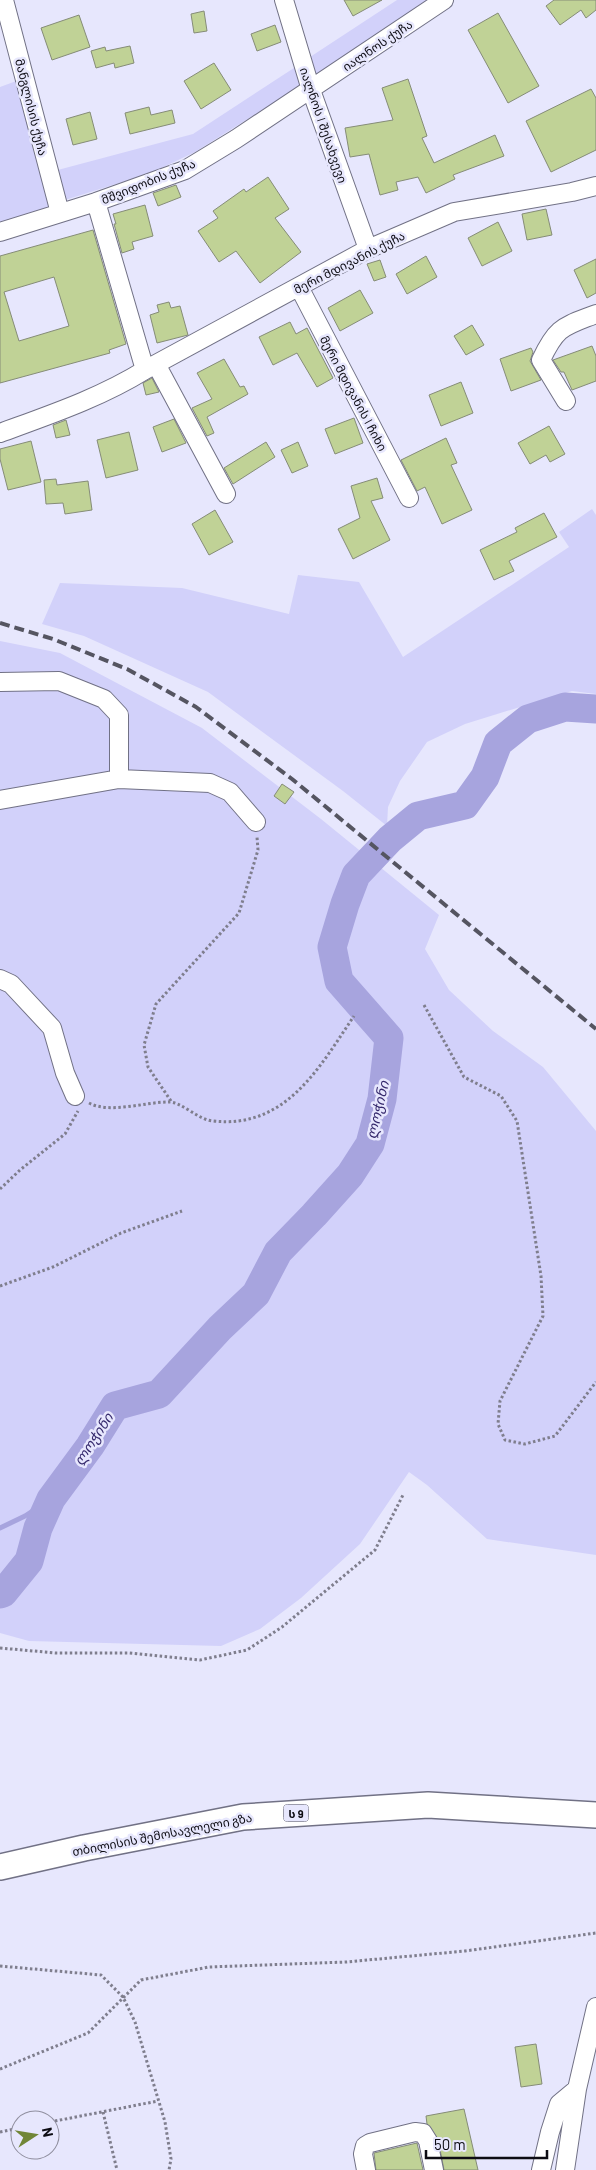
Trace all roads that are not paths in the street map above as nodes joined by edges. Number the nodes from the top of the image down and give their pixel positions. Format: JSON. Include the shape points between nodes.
{"nodes":[{"id":1,"x":4,"y":0,"type":"edge"},
{"id":2,"x":284,"y":0,"type":"edge"},
{"id":3,"x":444,"y":0,"type":"edge"},
{"id":4,"x":310,"y":90,"type":"junction"},
{"id":5,"x":596,"y":186,"type":"edge"},
{"id":6,"x":96,"y":202,"type":"junction"},
{"id":7,"x":60,"y":213,"type":"junction"},
{"id":8,"x":0,"y":232,"type":"edge"},
{"id":9,"x":368,"y":249,"type":"junction"},
{"id":10,"x":299,"y":287,"type":"junction"},
{"id":11,"x":596,"y":314,"type":"edge"},
{"id":12,"x":151,"y":367,"type":"junction"},
{"id":13,"x":566,"y":401,"type":"dead end"},
{"id":14,"x":0,"y":433,"type":"edge"},
{"id":15,"x":226,"y":494,"type":"dead end"},
{"id":16,"x":409,"y":498,"type":"dead end"},
{"id":17,"x":0,"y":682,"type":"edge"},
{"id":18,"x":119,"y":779,"type":"junction"},
{"id":19,"x":0,"y":800,"type":"edge"},
{"id":20,"x":256,"y":822,"type":"road end"},
{"id":21,"x":0,"y":979,"type":"edge"},
{"id":22,"x":75,"y":1096,"type":"road end"},
{"id":23,"x":596,"y":1815,"type":"edge"},
{"id":24,"x":0,"y":1867,"type":"edge"},
{"id":25,"x":596,"y":2007,"type":"edge"},
{"id":26,"x":577,"y":2089,"type":"junction"},
{"id":27,"x":366,"y":2170,"type":"edge"},
{"id":28,"x":434,"y":2170,"type":"edge"},
{"id":29,"x":541,"y":2170,"type":"edge"},
{"id":30,"x":565,"y":2170,"type":"edge"}],
"edges":[{"from":1,"to":7,"type":"street","name":"მანგლისის ქუჩა"},
{"from":2,"to":4,"type":"street","name":"იალნოს I შესახვევი"},
{"from":3,"to":4,"type":"street","name":"იალნოს ქუჩა"},
{"from":4,"to":6,"type":"street","name":"მშვიდობის ქუჩა","via":[[185,170]]},
{"from":4,"to":9,"type":"street","name":"იალნოს I შესახვევი"},
{"from":5,"to":9,"type":"street","name":"მერი მდივანის ქუჩა","via":[[454,212]]},
{"from":6,"to":7,"type":"street","name":"მშვიდობის ქუჩა"},
{"from":6,"to":12,"type":"street"},
{"from":7,"to":8,"type":"street","name":"მშვიდობის ქუჩა"},
{"from":9,"to":10,"type":"street","name":"მერი მდივანის ქუჩა"},
{"from":10,"to":12,"type":"street","name":"მერი მდივანის ქუჩა"},
{"from":10,"to":16,"type":"street","name":"მერი მდივანის I ჩიხი"},
{"from":11,"to":13,"type":"street","via":[[563,327],[551,339],[541,360]]},
{"from":12,"to":14,"type":"street","name":"მერი მდივანის ქუჩა","via":[[59,412]]},
{"from":12,"to":15,"type":"street"},
{"from":17,"to":18,"type":"street","via":[[60,681],[104,699],[118,715]]},
{"from":18,"to":19,"type":"street"},
{"from":18,"to":20,"type":"street","via":[[210,783],[230,792]]},
{"from":21,"to":22,"type":"street","via":[[11,984],[52,1028]]},
{"from":23,"to":24,"type":"highway","name":"თბილისის შემოსავლელი გზა","number":"ს 9","via":[[428,1805],[243,1817]]},
{"from":25,"to":26,"type":"street"},
{"from":26,"to":29,"type":"street","via":[[559,2104]]},
{"from":26,"to":30,"type":"street"},
{"from":27,"to":28,"type":"street","via":[[365,2146],[415,2132],[423,2133],[428,2141]]}]}
